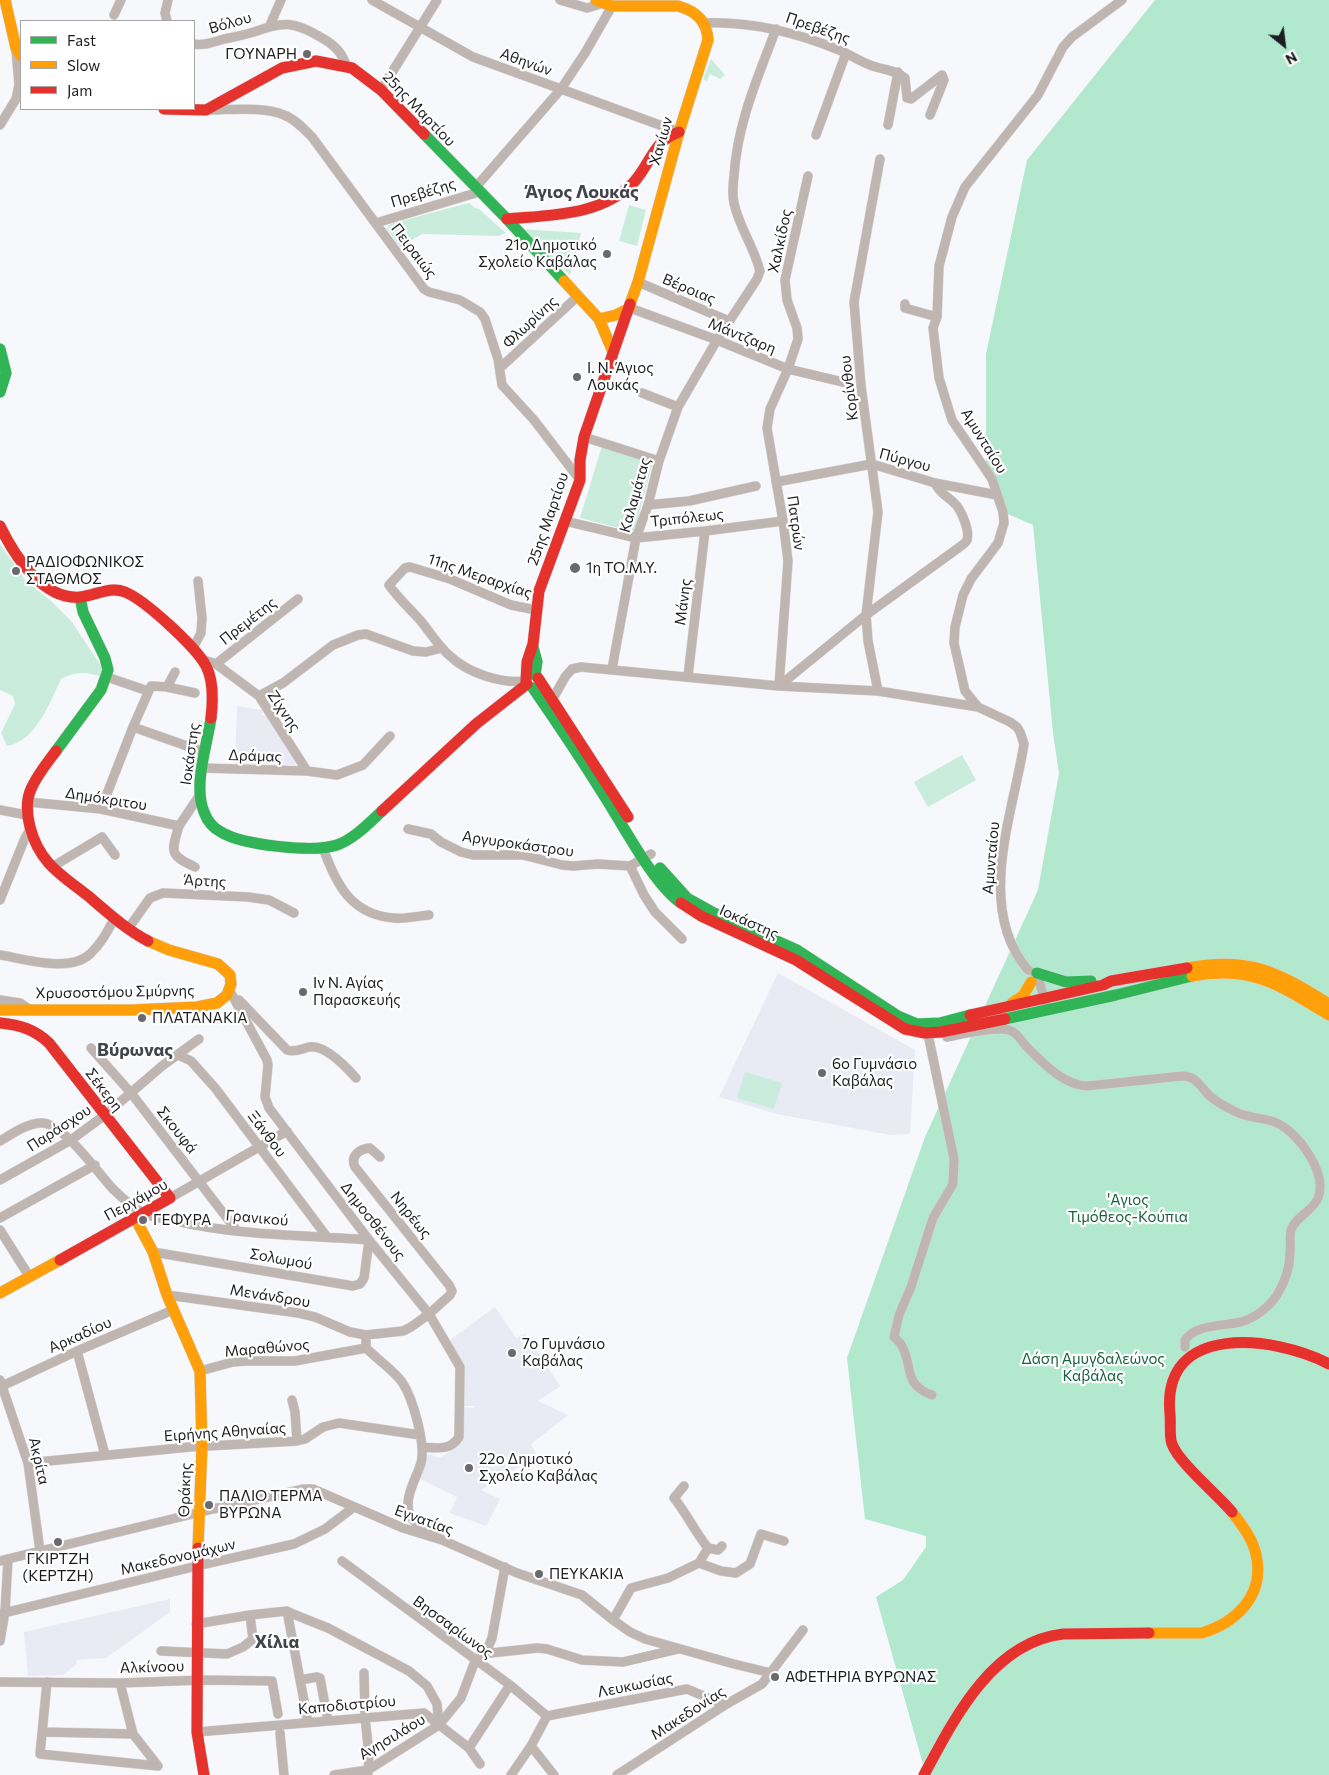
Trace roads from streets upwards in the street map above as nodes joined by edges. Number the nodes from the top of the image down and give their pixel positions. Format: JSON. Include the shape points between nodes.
{"nodes":[{"id":1,"x":5,"y":0,"type":"edge"},
{"id":2,"x":121,"y":0,"type":"edge"},
{"id":3,"x":168,"y":0,"type":"edge"},
{"id":4,"x":280,"y":0,"type":"edge"},
{"id":5,"x":372,"y":0,"type":"edge"},
{"id":6,"x":437,"y":0,"type":"edge"},
{"id":7,"x":560,"y":0,"type":"edge"},
{"id":8,"x":1122,"y":0,"type":"edge"},
{"id":9,"x":604,"y":3,"type":"edge"},
{"id":10,"x":114,"y":15,"type":"dead end"},
{"id":11,"x":167,"y":20,"type":"edge"},
{"id":12,"x":704,"y":24,"type":"junction"},
{"id":13,"x":270,"y":25,"type":"junction"},
{"id":14,"x":419,"y":28,"type":"junction"},
{"id":15,"x":776,"y":29,"type":"junction"},
{"id":16,"x":195,"y":44,"type":"edge"},
{"id":17,"x":19,"y":52,"type":"edge"},
{"id":18,"x":846,"y":53,"type":"junction"},
{"id":19,"x":346,"y":66,"type":"junction"},
{"id":20,"x":898,"y":72,"type":"junction"},
{"id":21,"x":561,"y":89,"type":"junction"},
{"id":22,"x":380,"y":90,"type":"junction"},
{"id":23,"x":195,"y":110,"type":"edge"},
{"id":24,"x":206,"y":110,"type":"junction"},
{"id":25,"x":930,"y":115,"type":"dead end"},
{"id":26,"x":0,"y":125,"type":"edge"},
{"id":27,"x":888,"y":125,"type":"dead end"},
{"id":28,"x":679,"y":132,"type":"junction"},
{"id":29,"x":816,"y":134,"type":"dead end"},
{"id":30,"x":880,"y":159,"type":"dead end"},
{"id":31,"x":808,"y":176,"type":"dead end"},
{"id":32,"x":477,"y":190,"type":"junction"},
{"id":33,"x":506,"y":219,"type":"junction"},
{"id":34,"x":376,"y":223,"type":"junction"},
{"id":35,"x":638,"y":282,"type":"junction"},
{"id":36,"x":578,"y":296,"type":"junction"},
{"id":37,"x":904,"y":304,"type":"dead end"},
{"id":38,"x":630,"y":308,"type":"junction"},
{"id":39,"x":936,"y":317,"type":"junction"},
{"id":40,"x":599,"y":319,"type":"junction"},
{"id":41,"x":730,"y":321,"type":"junction"},
{"id":42,"x":717,"y":340,"type":"junction"},
{"id":43,"x":0,"y":349,"type":"edge"},
{"id":44,"x":613,"y":352,"type":"junction"},
{"id":45,"x":500,"y":368,"type":"junction"},
{"id":46,"x":788,"y":369,"type":"junction"},
{"id":47,"x":847,"y":383,"type":"dead end"},
{"id":48,"x":0,"y":392,"type":"edge"},
{"id":49,"x":642,"y":393,"type":"dead end"},
{"id":50,"x":678,"y":407,"type":"junction"},
{"id":51,"x":584,"y":437,"type":"junction"},
{"id":52,"x":658,"y":461,"type":"junction"},
{"id":53,"x":872,"y":464,"type":"junction"},
{"id":54,"x":580,"y":480,"type":"junction"},
{"id":55,"x":776,"y":482,"type":"junction"},
{"id":56,"x":935,"y":482,"type":"junction"},
{"id":57,"x":756,"y":486,"type":"dead end"},
{"id":58,"x":997,"y":495,"type":"junction"},
{"id":59,"x":648,"y":506,"type":"junction"},
{"id":60,"x":565,"y":521,"type":"junction"},
{"id":61,"x":783,"y":521,"type":"junction"},
{"id":62,"x":0,"y":526,"type":"edge"},
{"id":63,"x":705,"y":531,"type":"junction"},
{"id":64,"x":636,"y":538,"type":"junction"},
{"id":65,"x":198,"y":581,"type":"dead end"},
{"id":66,"x":80,"y":597,"type":"junction"},
{"id":67,"x":298,"y":599,"type":"dead end"},
{"id":68,"x":536,"y":610,"type":"junction"},
{"id":69,"x":866,"y":615,"type":"junction"},
{"id":70,"x":193,"y":648,"type":"junction"},
{"id":71,"x":442,"y":648,"type":"junction"},
{"id":72,"x":204,"y":660,"type":"junction"},
{"id":73,"x":216,"y":664,"type":"junction"},
{"id":74,"x":612,"y":669,"type":"junction"},
{"id":75,"x":175,"y":672,"type":"dead end"},
{"id":76,"x":688,"y":676,"type":"junction"},
{"id":77,"x":107,"y":677,"type":"junction"},
{"id":78,"x":532,"y":681,"type":"junction"},
{"id":79,"x":779,"y":686,"type":"junction"},
{"id":80,"x":167,"y":687,"type":"junction"},
{"id":81,"x":148,"y":690,"type":"junction"},
{"id":82,"x":878,"y":691,"type":"junction"},
{"id":83,"x":196,"y":693,"type":"dead end"},
{"id":84,"x":259,"y":696,"type":"junction"},
{"id":85,"x":550,"y":704,"type":"junction"},
{"id":86,"x":978,"y":707,"type":"junction"},
{"id":87,"x":133,"y":727,"type":"junction"},
{"id":88,"x":390,"y":736,"type":"dead end"},
{"id":89,"x":204,"y":752,"type":"junction"},
{"id":90,"x":202,"y":768,"type":"junction"},
{"id":91,"x":307,"y":772,"type":"junction"},
{"id":92,"x":199,"y":796,"type":"junction"},
{"id":93,"x":28,"y":802,"type":"junction"},
{"id":94,"x":101,"y":809,"type":"junction"},
{"id":95,"x":0,"y":810,"type":"edge"},
{"id":96,"x":27,"y":815,"type":"junction"},
{"id":97,"x":178,"y":826,"type":"junction"},
{"id":98,"x":408,"y":829,"type":"dead end"},
{"id":99,"x":30,"y":830,"type":"junction"},
{"id":100,"x":323,"y":848,"type":"junction"},
{"id":101,"x":115,"y":855,"type":"dead end"},
{"id":102,"x":648,"y":856,"type":"junction"},
{"id":103,"x":630,"y":866,"type":"junction"},
{"id":104,"x":52,"y":867,"type":"junction"},
{"id":105,"x":195,"y":867,"type":"dead end"},
{"id":106,"x":0,"y":875,"type":"edge"},
{"id":107,"x":11,"y":876,"type":"junction"},
{"id":108,"x":0,"y":900,"type":"edge"},
{"id":109,"x":294,"y":913,"type":"dead end"},
{"id":110,"x":429,"y":915,"type":"dead end"},
{"id":111,"x":114,"y":919,"type":"junction"},
{"id":112,"x":128,"y":929,"type":"junction"},
{"id":113,"x":682,"y":939,"type":"dead end"},
{"id":114,"x":0,"y":955,"type":"edge"},
{"id":115,"x":1032,"y":975,"type":"junction"},
{"id":116,"x":1111,"y":981,"type":"junction"},
{"id":117,"x":230,"y":991,"type":"junction"},
{"id":118,"x":0,"y":1000,"type":"edge"},
{"id":119,"x":1329,"y":1004,"type":"edge"},
{"id":120,"x":1040,"y":1005,"type":"junction"},
{"id":121,"x":1004,"y":1006,"type":"junction"},
{"id":122,"x":29,"y":1009,"type":"junction"},
{"id":123,"x":0,"y":1010,"type":"edge"},
{"id":124,"x":1329,"y":1015,"type":"edge"},
{"id":125,"x":0,"y":1024,"type":"edge"},
{"id":126,"x":927,"y":1036,"type":"junction"},
{"id":127,"x":199,"y":1039,"type":"dead end"},
{"id":128,"x":91,"y":1048,"type":"dead end"},
{"id":129,"x":178,"y":1055,"type":"junction"},
{"id":130,"x":356,"y":1078,"type":"dead end"},
{"id":131,"x":131,"y":1094,"type":"junction"},
{"id":132,"x":105,"y":1114,"type":"junction"},
{"id":133,"x":286,"y":1131,"type":"junction"},
{"id":134,"x":71,"y":1140,"type":"junction"},
{"id":135,"x":0,"y":1141,"type":"edge"},
{"id":136,"x":260,"y":1147,"type":"junction"},
{"id":137,"x":380,"y":1157,"type":"dead end"},
{"id":138,"x":95,"y":1165,"type":"junction"},
{"id":139,"x":0,"y":1180,"type":"edge"},
{"id":140,"x":200,"y":1182,"type":"junction"},
{"id":141,"x":170,"y":1198,"type":"junction"},
{"id":142,"x":140,"y":1216,"type":"junction"},
{"id":143,"x":0,"y":1218,"type":"edge"},
{"id":144,"x":0,"y":1230,"type":"edge"},
{"id":145,"x":237,"y":1231,"type":"junction"},
{"id":146,"x":327,"y":1237,"type":"junction"},
{"id":147,"x":369,"y":1240,"type":"junction"},
{"id":148,"x":153,"y":1252,"type":"junction"},
{"id":149,"x":29,"y":1276,"type":"junction"},
{"id":150,"x":0,"y":1293,"type":"edge"},
{"id":151,"x":167,"y":1295,"type":"junction"},
{"id":152,"x":173,"y":1310,"type":"junction"},
{"id":153,"x":429,"y":1314,"type":"junction"},
{"id":154,"x":366,"y":1335,"type":"junction"},
{"id":155,"x":1185,"y":1346,"type":"dead end"},
{"id":156,"x":366,"y":1348,"type":"junction"},
{"id":157,"x":77,"y":1351,"type":"junction"},
{"id":158,"x":1329,"y":1364,"type":"edge"},
{"id":159,"x":200,"y":1371,"type":"junction"},
{"id":160,"x":1,"y":1385,"type":"edge"},
{"id":161,"x":932,"y":1395,"type":"dead end"},
{"id":162,"x":292,"y":1400,"type":"dead end"},
{"id":163,"x":420,"y":1435,"type":"junction"},
{"id":164,"x":296,"y":1441,"type":"junction"},
{"id":165,"x":202,"y":1446,"type":"junction"},
{"id":166,"x":423,"y":1447,"type":"junction"},
{"id":167,"x":105,"y":1455,"type":"junction"},
{"id":168,"x":28,"y":1463,"type":"junction"},
{"id":169,"x":684,"y":1486,"type":"dead end"},
{"id":170,"x":354,"y":1507,"type":"junction"},
{"id":171,"x":200,"y":1512,"type":"junction"},
{"id":172,"x":442,"y":1540,"type":"junction"},
{"id":173,"x":784,"y":1541,"type":"dead end"},
{"id":174,"x":722,"y":1546,"type":"dead end"},
{"id":175,"x":708,"y":1548,"type":"junction"},
{"id":176,"x":40,"y":1551,"type":"junction"},
{"id":177,"x":4,"y":1560,"type":"edge"},
{"id":178,"x":342,"y":1561,"type":"dead end"},
{"id":179,"x":699,"y":1563,"type":"junction"},
{"id":180,"x":197,"y":1566,"type":"junction"},
{"id":181,"x":505,"y":1567,"type":"junction"},
{"id":182,"x":286,"y":1612,"type":"junction"},
{"id":183,"x":2,"y":1613,"type":"edge"},
{"id":184,"x":250,"y":1615,"type":"junction"},
{"id":185,"x":613,"y":1620,"type":"junction"},
{"id":186,"x":196,"y":1624,"type":"junction"},
{"id":187,"x":803,"y":1630,"type":"dead end"},
{"id":188,"x":0,"y":1641,"type":"edge"},
{"id":189,"x":681,"y":1649,"type":"junction"},
{"id":190,"x":487,"y":1650,"type":"junction"},
{"id":191,"x":162,"y":1651,"type":"dead end"},
{"id":192,"x":196,"y":1653,"type":"junction"},
{"id":193,"x":475,"y":1661,"type":"junction"},
{"id":194,"x":364,"y":1673,"type":"dead end"},
{"id":195,"x":771,"y":1673,"type":"junction"},
{"id":196,"x":196,"y":1680,"type":"junction"},
{"id":197,"x":300,"y":1680,"type":"junction"},
{"id":198,"x":0,"y":1682,"type":"edge"},
{"id":199,"x":47,"y":1682,"type":"junction"},
{"id":200,"x":120,"y":1683,"type":"junction"},
{"id":201,"x":510,"y":1685,"type":"junction"},
{"id":202,"x":724,"y":1705,"type":"junction"},
{"id":203,"x":278,"y":1714,"type":"dead end"},
{"id":204,"x":547,"y":1716,"type":"junction"},
{"id":205,"x":365,"y":1717,"type":"junction"},
{"id":206,"x":328,"y":1721,"type":"junction"},
{"id":207,"x":308,"y":1722,"type":"junction"},
{"id":208,"x":439,"y":1725,"type":"junction"},
{"id":209,"x":42,"y":1732,"type":"junction"},
{"id":210,"x":197,"y":1732,"type":"junction"},
{"id":211,"x":280,"y":1733,"type":"dead end"},
{"id":212,"x":133,"y":1734,"type":"junction"},
{"id":213,"x":530,"y":1746,"type":"junction"},
{"id":214,"x":469,"y":1748,"type":"junction"},
{"id":215,"x":480,"y":1764,"type":"dead end"},
{"id":216,"x":368,"y":1773,"type":"edge"},
{"id":217,"x":622,"y":1774,"type":"edge"},
{"id":218,"x":204,"y":1775,"type":"edge"},
{"id":219,"x":284,"y":1775,"type":"edge"},
{"id":220,"x":334,"y":1775,"type":"edge"},
{"id":221,"x":511,"y":1775,"type":"edge"},
{"id":222,"x":554,"y":1775,"type":"edge"},
{"id":223,"x":924,"y":1775,"type":"edge"}],
"edges":[{"from":1,"to":17,"type":"street"},
{"from":2,"to":10,"type":"street"},
{"from":3,"to":11,"type":"street"},
{"from":4,"to":13,"type":"street"},
{"from":5,"to":14,"type":"street","name":"Αθηνών"},
{"from":6,"to":14,"type":"street"},
{"from":7,"to":9,"type":"street","via":[[587,8]]},
{"from":8,"to":39,"type":"street","name":"Αμυνταίου","via":[[1063,47],[1038,95],[965,187],[952,217],[939,266]]},
{"from":9,"to":12,"type":"street","via":[[678,6],[695,12]]},
{"from":9,"to":21,"type":"street","name":"Πρεβέζης","via":[[585,54]]},
{"from":12,"to":15,"type":"street","name":"Πρεβέζης","via":[[727,22]]},
{"from":12,"to":28,"type":"street","name":"Χανίων","via":[[708,40]]},
{"from":13,"to":16,"type":"street","name":"Βόλου","via":[[208,44]]},
{"from":13,"to":19,"type":"street","name":"Βόλου","via":[[304,27],[337,49]]},
{"from":14,"to":21,"type":"street","name":"Αθηνών","via":[[473,58]]},
{"from":14,"to":22,"type":"street"},
{"from":15,"to":18,"type":"street","name":"Πρεβέζης"},
{"from":15,"to":41,"type":"street","name":"Καλαμάτας","via":[[744,119],[735,157],[734,202],[760,271]]},
{"from":17,"to":26,"type":"street","via":[[16,99]]},
{"from":18,"to":20,"type":"street","name":"Πρεβέζης","via":[[870,66]]},
{"from":18,"to":29,"type":"street"},
{"from":19,"to":22,"type":"street","name":"25ης Μαρτίου","via":[[364,75]]},
{"from":19,"to":24,"type":"street","name":"25ης Μαρτίου","via":[[316,61],[290,66]]},
{"from":20,"to":25,"type":"street","via":[[905,78],[906,98],[911,100],[944,76]]},
{"from":20,"to":27,"type":"street"},
{"from":21,"to":28,"type":"street","name":"Αθηνών"},
{"from":21,"to":32,"type":"street","name":"Πρεβέζης"},
{"from":22,"to":32,"type":"street","name":"25ης Μαρτίου"},
{"from":23,"to":24,"type":"street"},
{"from":24,"to":34,"type":"street","name":"Πειραιώς","via":[[262,110],[284,114],[312,137]]},
{"from":28,"to":33,"type":"street","via":[[661,141],[636,178],[610,201],[586,209]]},
{"from":28,"to":35,"type":"street","name":"Χανίων"},
{"from":30,"to":53,"type":"street","name":"Κορίνθου","via":[[854,302]]},
{"from":31,"to":46,"type":"street","name":"Χαλκίδος","via":[[785,280],[787,300],[798,328],[798,339]]},
{"from":32,"to":33,"type":"street","name":"25ης Μαρτίου"},
{"from":32,"to":34,"type":"street","name":"Πρεβέζης"},
{"from":33,"to":36,"type":"street","name":"25ης Μαρτίου"},
{"from":34,"to":45,"type":"street","name":"Πειραιώς","via":[[424,289],[460,300],[486,319]]},
{"from":35,"to":38,"type":"street","name":"Χανίων"},
{"from":35,"to":41,"type":"street","name":"Βέροιας"},
{"from":36,"to":40,"type":"street","name":"25ης Μαρτίου"},
{"from":36,"to":45,"type":"street","name":"Φλωρίνης"},
{"from":37,"to":39,"type":"street","via":[[905,308]]},
{"from":38,"to":40,"type":"street"},
{"from":38,"to":42,"type":"street","name":"Μάντζαρη"},
{"from":38,"to":44,"type":"street","name":"Χανίων"},
{"from":39,"to":58,"type":"street","name":"Αμυνταίου","via":[[933,328],[939,378],[950,414],[992,479]]},
{"from":40,"to":44,"type":"street","name":"25ης Μαρτίου"},
{"from":41,"to":42,"type":"street","name":"Καλαμάτας"},
{"from":42,"to":46,"type":"street","name":"Μάντζαρη"},
{"from":42,"to":50,"type":"street","name":"Καλαμάτας"},
{"from":43,"to":48,"type":"street","via":[[6,373]]},
{"from":44,"to":51,"type":"street","name":"25ης Μαρτίου"},
{"from":45,"to":54,"type":"street","name":"Πειραιώς","via":[[505,390],[534,420]]},
{"from":46,"to":47,"type":"street","name":"Μάντζαρη"},
{"from":46,"to":55,"type":"street","name":"Πατρών","via":[[770,409],[767,428]]},
{"from":49,"to":50,"type":"street"},
{"from":50,"to":52,"type":"street","name":"Καλαμάτας"},
{"from":51,"to":52,"type":"street"},
{"from":51,"to":54,"type":"street","name":"25ης Μαρτίου"},
{"from":52,"to":59,"type":"street","name":"Καλαμάτας"},
{"from":53,"to":55,"type":"street","name":"Πύργου"},
{"from":53,"to":56,"type":"street","name":"Πύργου"},
{"from":53,"to":69,"type":"street","name":"Κορίνθου","via":[[878,512]]},
{"from":54,"to":60,"type":"street","name":"25ης Μαρτίου"},
{"from":55,"to":61,"type":"street","name":"Πατρών"},
{"from":56,"to":58,"type":"street","name":"Πύργου"},
{"from":56,"to":69,"type":"street","via":[[941,494],[956,504],[960,511],[967,540]]},
{"from":57,"to":59,"type":"street","via":[[689,501]]},
{"from":58,"to":86,"type":"street","name":"Αμυνταίου","via":[[1003,512],[1001,534],[966,587],[955,627],[954,643],[966,692]]},
{"from":59,"to":64,"type":"street","name":"Καλαμάτας"},
{"from":60,"to":64,"type":"street","name":"Τριπόλεως"},
{"from":60,"to":68,"type":"street","name":"25ης Μαρτίου","via":[[542,581]]},
{"from":61,"to":63,"type":"street","name":"Τριπόλεως"},
{"from":61,"to":79,"type":"street","name":"Πατρών","via":[[788,561]]},
{"from":62,"to":66,"type":"street","name":"Ιοκάστης","via":[[22,563],[38,580],[60,594]]},
{"from":63,"to":64,"type":"street","name":"Τριπόλεως"},
{"from":63,"to":76,"type":"street","name":"Μάνης"},
{"from":64,"to":74,"type":"street","name":"Καλαμάτας"},
{"from":65,"to":70,"type":"street","via":[[201,633]]},
{"from":66,"to":70,"type":"street","name":"Ιοκάστης","via":[[111,590],[125,592]]},
{"from":66,"to":77,"type":"street","via":[[89,627],[107,664]]},
{"from":67,"to":73,"type":"street","name":"Πρεμέτης"},
{"from":68,"to":71,"type":"street","name":"11ης Μεραρχίας","via":[[512,605],[439,575],[405,568],[390,586]]},
{"from":68,"to":78,"type":"street","name":"25ης Μαρτίου","via":[[533,644],[527,662]]},
{"from":69,"to":79,"type":"street"},
{"from":69,"to":82,"type":"street","name":"Κορίνθου"},
{"from":70,"to":72,"type":"street","name":"Ιοκάστης"},
{"from":71,"to":78,"type":"street","name":"11ης Μεραρχίας","via":[[474,671],[511,682]]},
{"from":71,"to":84,"type":"street","via":[[419,652],[366,634],[346,639]]},
{"from":72,"to":73,"type":"street","name":"Ζίχνης"},
{"from":72,"to":89,"type":"street","name":"Ιοκάστης","via":[[213,697]]},
{"from":73,"to":84,"type":"street","name":"Ζίχνης"},
{"from":74,"to":76,"type":"street"},
{"from":74,"to":85,"type":"street","via":[[572,669]]},
{"from":75,"to":80,"type":"street"},
{"from":76,"to":79,"type":"street"},
{"from":77,"to":81,"type":"street"},
{"from":77,"to":93,"type":"street","via":[[88,709],[34,782]]},
{"from":78,"to":85,"type":"street","name":"Ιοκάστης"},
{"from":78,"to":100,"type":"street","name":"Ιοκάστης","via":[[495,708],[348,839]]},
{"from":79,"to":82,"type":"street"},
{"from":80,"to":81,"type":"street","via":[[152,686]]},
{"from":80,"to":83,"type":"street"},
{"from":81,"to":87,"type":"street"},
{"from":82,"to":86,"type":"street"},
{"from":84,"to":91,"type":"street","name":"Ζίχνης"},
{"from":85,"to":102,"type":"street","name":"Ιοκάστης","via":[[586,766]]},
{"from":86,"to":115,"type":"street","name":"Αμυνταίου","via":[[1010,722],[1020,732],[1024,744],[1005,829],[1001,901],[1007,934]]},
{"from":87,"to":89,"type":"street"},
{"from":87,"to":94,"type":"street"},
{"from":88,"to":91,"type":"street","name":"Δράμας","via":[[363,765],[337,775]]},
{"from":89,"to":90,"type":"street","name":"Ιοκάστης"},
{"from":90,"to":91,"type":"street","name":"Δράμας"},
{"from":90,"to":92,"type":"street","name":"Ιοκάστης"},
{"from":92,"to":97,"type":"street"},
{"from":92,"to":100,"type":"street","name":"Ιοκάστης","via":[[208,821],[232,837]]},
{"from":93,"to":94,"type":"street","name":"Δημόκριτου"},
{"from":93,"to":96,"type":"street"},
{"from":94,"to":97,"type":"street","name":"Δημόκριτου"},
{"from":95,"to":96,"type":"street"},
{"from":96,"to":99,"type":"street"},
{"from":97,"to":105,"type":"street","via":[[173,847],[175,855]]},
{"from":98,"to":103,"type":"street","name":"Αργυροκάστρου","via":[[431,834],[453,849],[473,855],[523,855],[573,866]]},
{"from":99,"to":104,"type":"street","via":[[41,854]]},
{"from":99,"to":107,"type":"street"},
{"from":100,"to":110,"type":"street","via":[[329,866],[351,901],[377,916]]},
{"from":101,"to":104,"type":"street","via":[[102,837]]},
{"from":102,"to":103,"type":"street"},
{"from":102,"to":121,"type":"street","name":"Ιοκάστης","via":[[687,898],[806,956],[907,1021],[930,1024]]},
{"from":102,"to":126,"type":"street","name":"Ιοκάστης","via":[[664,888],[701,916],[796,960],[899,1027]]},
{"from":103,"to":113,"type":"street","via":[[655,912]]},
{"from":104,"to":111,"type":"street"},
{"from":106,"to":107,"type":"street"},
{"from":107,"to":108,"type":"street"},
{"from":109,"to":112,"type":"street","name":"Άρτης","via":[[269,900],[163,893],[150,898]]},
{"from":111,"to":112,"type":"street"},
{"from":111,"to":114,"type":"street","via":[[100,944],[77,963]]},
{"from":112,"to":117,"type":"street","via":[[169,950],[218,964],[230,975]]},
{"from":115,"to":116,"type":"street","via":[[1066,982]]},
{"from":115,"to":120,"type":"street","name":"Αμυνταίου"},
{"from":115,"to":121,"type":"street","via":[[1023,996]]},
{"from":116,"to":119,"type":"street","via":[[1196,965],[1236,963],[1279,975]]},
{"from":116,"to":120,"type":"street"},
{"from":117,"to":122,"type":"street","name":"Χρυσοστόμου Σμύρνης","via":[[216,1003],[190,1007]]},
{"from":117,"to":130,"type":"street","via":[[287,1050],[319,1048]]},
{"from":117,"to":133,"type":"street","name":"Δημοσθένους","via":[[267,1060],[266,1102]]},
{"from":118,"to":122,"type":"street","via":[[20,1003]]},
{"from":120,"to":121,"type":"street","name":"Ιοκάστης"},
{"from":120,"to":124,"type":"street","via":[[1221,972],[1248,975],[1275,984]]},
{"from":120,"to":126,"type":"street","name":"Ιοκάστης"},
{"from":122,"to":123,"type":"street","name":"Χρυσοστόμου Σμύρνης"},
{"from":125,"to":132,"type":"street","name":"Σέκερη","via":[[30,1028],[40,1034]]},
{"from":126,"to":155,"type":"street","via":[[1008,1030],[1068,1082],[1082,1086],[1182,1076],[1193,1078],[1210,1097],[1229,1109],[1248,1118],[1275,1122],[1297,1140],[1317,1169],[1319,1195],[1292,1229],[1290,1264],[1283,1284],[1272,1301],[1256,1315],[1241,1322],[1199,1331],[1186,1338]]},
{"from":126,"to":161,"type":"street","via":[[955,1171],[953,1184],[933,1218],[894,1337],[903,1347],[910,1376],[920,1388]]},
{"from":127,"to":129,"type":"street","name":"Παράσχου"},
{"from":128,"to":131,"type":"street","name":"Σκουφά"},
{"from":129,"to":131,"type":"street","name":"Παράσχου"},
{"from":129,"to":136,"type":"street","name":"Ξάνθου","via":[[191,1062],[216,1089]]},
{"from":131,"to":132,"type":"street","name":"Παράσχου"},
{"from":131,"to":140,"type":"street","name":"Σκουφά"},
{"from":132,"to":134,"type":"street","name":"Παράσχου"},
{"from":132,"to":141,"type":"street","name":"Σέκερη"},
{"from":133,"to":136,"type":"street","name":"Περγάμου"},
{"from":133,"to":147,"type":"street","name":"Δημοσθένους"},
{"from":134,"to":135,"type":"street","via":[[45,1123],[28,1126]]},
{"from":134,"to":138,"type":"street"},
{"from":134,"to":139,"type":"street","name":"Παράσχου"},
{"from":136,"to":140,"type":"street","name":"Περγάμου"},
{"from":136,"to":146,"type":"street","name":"Ξάνθου"},
{"from":137,"to":153,"type":"street","name":"Νηρέως","via":[[370,1148],[353,1156],[352,1161],[452,1291]]},
{"from":138,"to":142,"type":"street"},
{"from":138,"to":143,"type":"street"},
{"from":140,"to":141,"type":"street","name":"Περγάμου"},
{"from":140,"to":145,"type":"street","name":"Σκουφά"},
{"from":141,"to":142,"type":"street","name":"Περγάμου"},
{"from":142,"to":145,"type":"street","name":"Γρανικού"},
{"from":142,"to":148,"type":"street","name":"Θράκης"},
{"from":142,"to":149,"type":"street","name":"Περγάμου"},
{"from":144,"to":149,"type":"street"},
{"from":145,"to":146,"type":"street","name":"Γρανικού"},
{"from":146,"to":147,"type":"street","name":"Γρανικού"},
{"from":147,"to":148,"type":"street","name":"Σολωμού","via":[[364,1278],[353,1286]]},
{"from":147,"to":153,"type":"street","name":"Δημοσθένους"},
{"from":148,"to":151,"type":"street","name":"Θράκης"},
{"from":149,"to":150,"type":"street","name":"Περγάμου"},
{"from":151,"to":152,"type":"street","name":"Θράκης"},
{"from":151,"to":154,"type":"street","name":"Μενάνδρου","via":[[298,1313]]},
{"from":152,"to":157,"type":"street","name":"Αρκαδίου"},
{"from":152,"to":159,"type":"street","name":"Θράκης"},
{"from":153,"to":154,"type":"street","name":"Μενάνδρου","via":[[403,1331]]},
{"from":153,"to":166,"type":"street","name":"Δημοσθένους","via":[[460,1367],[459,1437],[447,1448]]},
{"from":154,"to":156,"type":"street"},
{"from":156,"to":159,"type":"street","name":"Μαραθώνος","via":[[295,1361],[233,1362]]},
{"from":156,"to":163,"type":"street","via":[[402,1382],[415,1410]]},
{"from":157,"to":160,"type":"street","name":"Αρκαδίου"},
{"from":157,"to":167,"type":"street"},
{"from":158,"to":223,"type":"street","via":[[1289,1349],[1228,1343],[1199,1350],[1179,1366],[1171,1381],[1167,1403],[1170,1441],[1182,1459],[1241,1523],[1255,1549],[1257,1572],[1253,1593],[1238,1614],[1222,1626],[1202,1633],[1076,1634],[1050,1636],[1027,1644],[990,1673],[946,1733]]},
{"from":159,"to":165,"type":"street","name":"Θράκης"},
{"from":160,"to":168,"type":"street","name":"Ακρίτα"},
{"from":162,"to":164,"type":"street"},
{"from":163,"to":164,"type":"street","name":"Ειρήνης Αθηναίας","via":[[339,1423]]},
{"from":163,"to":166,"type":"street"},
{"from":164,"to":165,"type":"street","name":"Ειρήνης Αθηναίας"},
{"from":165,"to":167,"type":"street","name":"Ειρήνης Αθηναίας"},
{"from":165,"to":171,"type":"street","name":"Θράκης"},
{"from":166,"to":172,"type":"street","via":[[422,1461],[407,1508],[417,1525],[433,1531]]},
{"from":167,"to":168,"type":"street","name":"Ειρήνης Αθηναίας"},
{"from":168,"to":176,"type":"street","name":"Ακρίτα"},
{"from":169,"to":175,"type":"street","via":[[674,1498]]},
{"from":170,"to":171,"type":"street","name":"Εγνατίας","via":[[313,1489],[304,1489]]},
{"from":170,"to":172,"type":"street","name":"Εγνατίας"},
{"from":170,"to":180,"type":"street","name":"Μακεδονομάχων","via":[[325,1529],[294,1544]]},
{"from":171,"to":176,"type":"street","name":"Εγνατίας"},
{"from":171,"to":180,"type":"street","name":"Θράκης"},
{"from":172,"to":181,"type":"street","name":"Εγνατίας"},
{"from":173,"to":179,"type":"street","via":[[761,1534],[750,1564],[736,1573]]},
{"from":174,"to":175,"type":"street","via":[[718,1550]]},
{"from":175,"to":179,"type":"street"},
{"from":176,"to":177,"type":"street","name":"Εγνατίας"},
{"from":177,"to":183,"type":"street"},
{"from":178,"to":193,"type":"street","name":"Βησσαρίωνος"},
{"from":179,"to":185,"type":"street","via":[[668,1578],[631,1588]]},
{"from":180,"to":183,"type":"street","name":"Μακεδονομάχων"},
{"from":180,"to":186,"type":"street","name":"Θράκης"},
{"from":181,"to":185,"type":"street","name":"Εγνατίας","via":[[582,1595]]},
{"from":181,"to":190,"type":"street"},
{"from":182,"to":184,"type":"street"},
{"from":182,"to":197,"type":"street"},
{"from":182,"to":208,"type":"street","via":[[328,1628],[409,1671],[427,1686],[437,1704]]},
{"from":183,"to":188,"type":"street"},
{"from":184,"to":186,"type":"street"},
{"from":184,"to":192,"type":"street","via":[[253,1639],[243,1647],[227,1654]]},
{"from":185,"to":189,"type":"street","name":"Εγνατίας","via":[[645,1639]]},
{"from":186,"to":192,"type":"street","name":"Θράκης"},
{"from":187,"to":195,"type":"street"},
{"from":189,"to":190,"type":"street","via":[[623,1662],[582,1660],[537,1648],[491,1653]]},
{"from":189,"to":195,"type":"street","name":"Εγνατίας"},
{"from":190,"to":193,"type":"street","name":"Αγησιλάου"},
{"from":191,"to":192,"type":"street"},
{"from":192,"to":196,"type":"street","name":"Θράκης"},
{"from":193,"to":201,"type":"street","name":"Βησσαρίωνος"},
{"from":193,"to":208,"type":"street","name":"Αγησιλάου","via":[[460,1698]]},
{"from":194,"to":205,"type":"street"},
{"from":195,"to":202,"type":"street","name":"Μακεδονίας","via":[[762,1684]]},
{"from":196,"to":200,"type":"street","name":"Αλκίνοου"},
{"from":196,"to":203,"type":"street","name":"Αλκίνοου","via":[[272,1681]]},
{"from":196,"to":210,"type":"street","name":"Θράκης"},
{"from":197,"to":206,"type":"street","via":[[320,1678]]},
{"from":197,"to":207,"type":"street"},
{"from":198,"to":199,"type":"street","name":"Αλκίνοου"},
{"from":199,"to":200,"type":"street","name":"Αλκίνοου"},
{"from":199,"to":209,"type":"street"},
{"from":200,"to":212,"type":"street"},
{"from":201,"to":204,"type":"street","name":"Βησσαρίωνος"},
{"from":201,"to":214,"type":"street"},
{"from":202,"to":204,"type":"street","name":"Λευκωσίας","via":[[687,1689]]},
{"from":202,"to":217,"type":"street","name":"Μακεδονίας"},
{"from":204,"to":213,"type":"street"},
{"from":205,"to":206,"type":"street","name":"Καποδιστρίου"},
{"from":205,"to":208,"type":"street","name":"Καποδιστρίου","via":[[424,1713]]},
{"from":205,"to":216,"type":"street"},
{"from":206,"to":207,"type":"street","name":"Καποδιστρίου"},
{"from":207,"to":210,"type":"street","name":"Καποδιστρίου"},
{"from":208,"to":214,"type":"street","name":"Καποδιστρίου"},
{"from":208,"to":216,"type":"street","name":"Αγησιλάου"},
{"from":209,"to":212,"type":"street"},
{"from":209,"to":212,"type":"street","via":[[40,1754],[158,1766]]},
{"from":210,"to":218,"type":"street","name":"Θράκης"},
{"from":211,"to":219,"type":"street"},
{"from":213,"to":221,"type":"street"},
{"from":213,"to":222,"type":"street"},
{"from":214,"to":215,"type":"street","name":"Καποδιστρίου"},
{"from":216,"to":220,"type":"street","name":"Αγησιλάου"}]}
